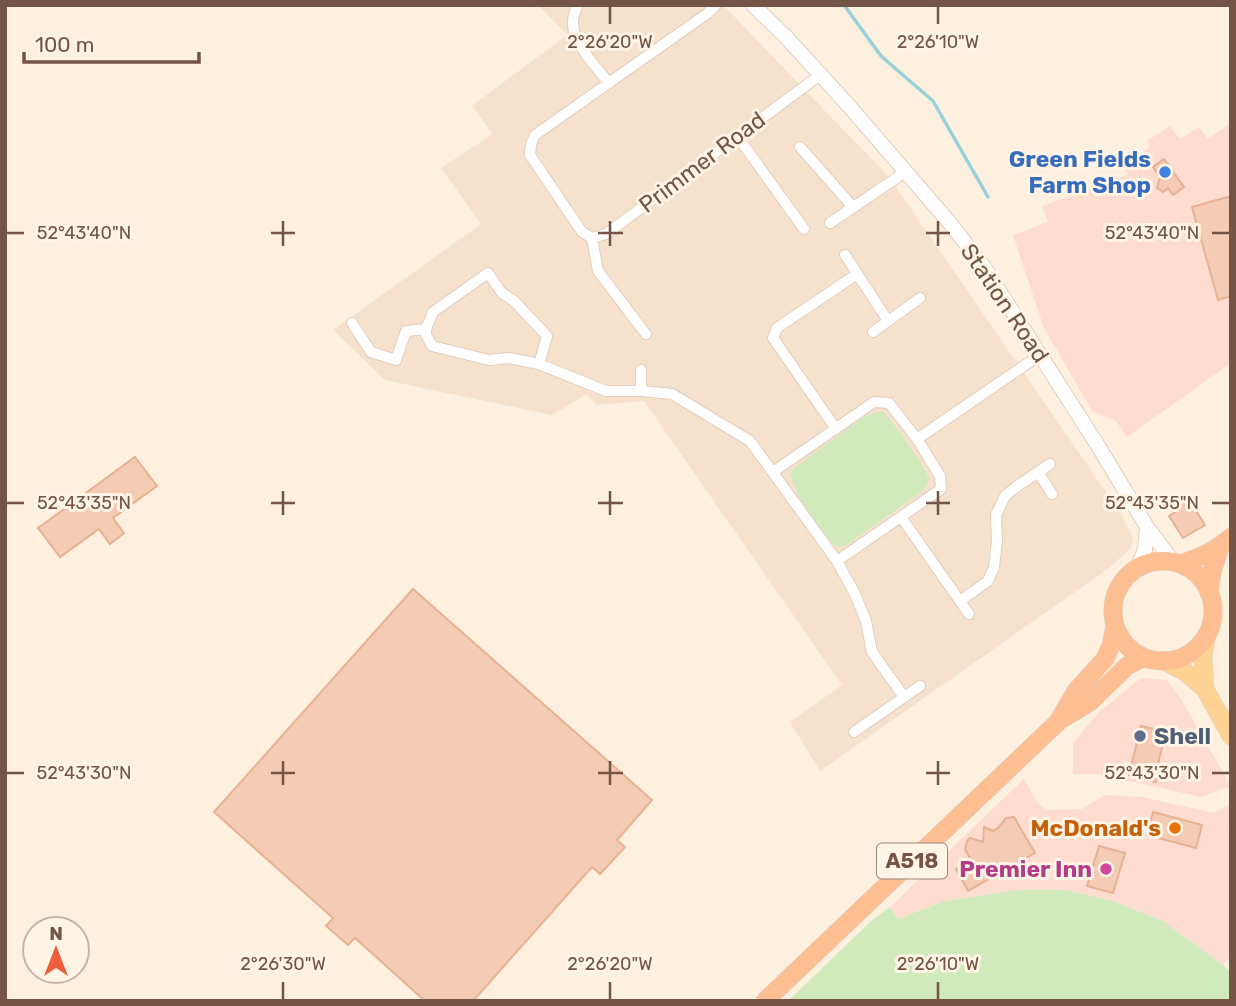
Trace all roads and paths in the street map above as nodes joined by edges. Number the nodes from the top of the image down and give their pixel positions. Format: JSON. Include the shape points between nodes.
{"nodes":[{"id":1,"x":577,"y":5,"type":"edge"},
{"id":2,"x":716,"y":5,"type":"edge"},
{"id":3,"x":752,"y":5,"type":"edge"},
{"id":4,"x":820,"y":75,"type":"junction"},
{"id":5,"x":609,"y":83,"type":"junction"},
{"id":6,"x":738,"y":137,"type":"junction"},
{"id":7,"x":800,"y":147,"type":"dead end"},
{"id":8,"x":905,"y":170,"type":"junction"},
{"id":9,"x":853,"y":207,"type":"junction"},
{"id":10,"x":830,"y":223,"type":"dead end"},
{"id":11,"x":804,"y":229,"type":"dead end"},
{"id":12,"x":592,"y":238,"type":"junction"},
{"id":13,"x":845,"y":255,"type":"dead end"},
{"id":14,"x":857,"y":274,"type":"junction"},
{"id":15,"x":920,"y":298,"type":"dead end"},
{"id":16,"x":888,"y":321,"type":"junction"},
{"id":17,"x":352,"y":323,"type":"dead end"},
{"id":18,"x":426,"y":329,"type":"junction"},
{"id":19,"x":873,"y":332,"type":"dead end"},
{"id":20,"x":646,"y":334,"type":"dead end"},
{"id":21,"x":1040,"y":355,"type":"junction"},
{"id":22,"x":539,"y":364,"type":"junction"},
{"id":23,"x":641,"y":370,"type":"dead end"},
{"id":24,"x":641,"y":391,"type":"junction"},
{"id":25,"x":836,"y":429,"type":"junction"},
{"id":26,"x":917,"y":439,"type":"junction"},
{"id":27,"x":1050,"y":464,"type":"dead end"},
{"id":28,"x":773,"y":472,"type":"junction"},
{"id":29,"x":1038,"y":472,"type":"junction"},
{"id":30,"x":1052,"y":494,"type":"dead end"},
{"id":31,"x":901,"y":517,"type":"junction"},
{"id":32,"x":1147,"y":527,"type":"junction"},
{"id":33,"x":1225,"y":542,"type":"edge"},
{"id":34,"x":837,"y":561,"type":"junction"},
{"id":35,"x":1177,"y":563,"type":"junction"},
{"id":36,"x":1138,"y":568,"type":"junction"},
{"id":37,"x":1209,"y":593,"type":"junction"},
{"id":38,"x":960,"y":601,"type":"junction"},
{"id":39,"x":969,"y":614,"type":"dead end"},
{"id":40,"x":1115,"y":626,"type":"junction"},
{"id":41,"x":1206,"y":636,"type":"junction"},
{"id":42,"x":1144,"y":657,"type":"junction"},
{"id":43,"x":1164,"y":661,"type":"junction"},
{"id":44,"x":920,"y":686,"type":"dead end"},
{"id":45,"x":1205,"y":689,"type":"junction"},
{"id":46,"x":904,"y":697,"type":"junction"},
{"id":47,"x":1059,"y":721,"type":"junction"},
{"id":48,"x":854,"y":732,"type":"dead end"},
{"id":49,"x":1231,"y":736,"type":"edge"},
{"id":50,"x":765,"y":1001,"type":"edge"}],
"edges":[{"from":1,"to":5,"type":"street","via":[[572,23],[575,35]]},
{"from":2,"to":5,"type":"street"},
{"from":3,"to":4,"type":"street","name":"Station Road"},
{"from":4,"to":6,"type":"street","name":"Primmer Road"},
{"from":4,"to":8,"type":"street","name":"Station Road"},
{"from":5,"to":12,"type":"street","via":[[535,135],[531,144],[530,155],[539,171],[582,232]]},
{"from":6,"to":11,"type":"street"},
{"from":6,"to":12,"type":"street","name":"Primmer Road","via":[[606,234]]},
{"from":7,"to":9,"type":"street"},
{"from":8,"to":9,"type":"street"},
{"from":8,"to":21,"type":"street","name":"Station Road","via":[[984,268]]},
{"from":9,"to":10,"type":"street"},
{"from":12,"to":20,"type":"street","via":[[598,271]]},
{"from":13,"to":14,"type":"street"},
{"from":14,"to":16,"type":"street"},
{"from":14,"to":25,"type":"street","via":[[777,328],[774,338]]},
{"from":15,"to":16,"type":"street"},
{"from":16,"to":19,"type":"street"},
{"from":17,"to":18,"type":"street","via":[[372,352],[396,360],[406,331]]},
{"from":18,"to":22,"type":"street","via":[[432,346],[489,360],[509,358]]},
{"from":18,"to":22,"type":"street","via":[[433,312],[488,273],[547,336]]},
{"from":21,"to":26,"type":"street"},
{"from":21,"to":32,"type":"street","name":"Station Road"},
{"from":22,"to":24,"type":"street","via":[[606,391]]},
{"from":23,"to":24,"type":"street"},
{"from":24,"to":28,"type":"street","via":[[671,394],[750,441]]},
{"from":25,"to":26,"type":"street","via":[[874,402],[889,403]]},
{"from":25,"to":28,"type":"street"},
{"from":26,"to":31,"type":"street","via":[[940,476],[941,489]]},
{"from":27,"to":29,"type":"street"},
{"from":28,"to":34,"type":"street"},
{"from":29,"to":30,"type":"street"},
{"from":29,"to":38,"type":"street","via":[[1005,496],[996,514],[994,567],[988,581]]},
{"from":31,"to":34,"type":"street"},
{"from":31,"to":38,"type":"street"},
{"from":32,"to":35,"type":"street","name":"Station Road"},
{"from":32,"to":36,"type":"street"},
{"from":33,"to":35,"type":"highway","via":[[1199,559]]},
{"from":33,"to":37,"type":"highway"},
{"from":34,"to":46,"type":"street","via":[[866,621],[872,652]]},
{"from":35,"to":36,"type":"highway","via":[[1162,561]]},
{"from":35,"to":37,"type":"highway","via":[[1202,580]]},
{"from":36,"to":40,"type":"highway","via":[[1119,587],[1112,613]]},
{"from":37,"to":41,"type":"highway","via":[[1213,607]]},
{"from":38,"to":39,"type":"street"},
{"from":40,"to":42,"type":"highway","via":[[1131,650]]},
{"from":40,"to":47,"type":"highway","number":"A518","via":[[1105,659],[1076,691]]},
{"from":41,"to":43,"type":"highway","via":[[1180,658]]},
{"from":41,"to":45,"type":"main road"},
{"from":42,"to":43,"type":"highway"},
{"from":42,"to":47,"type":"highway","number":"A518"},
{"from":43,"to":45,"type":"main road"},
{"from":44,"to":46,"type":"street"},
{"from":45,"to":49,"type":"main road"},
{"from":46,"to":48,"type":"street"},
{"from":47,"to":50,"type":"highway","number":"A518"}]}
